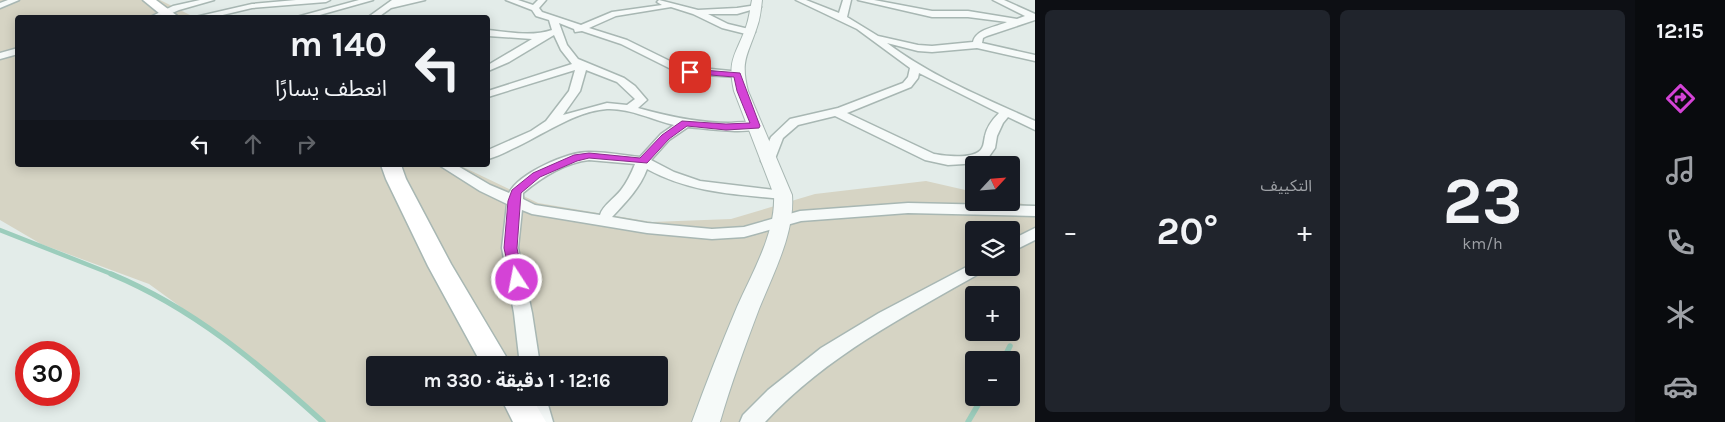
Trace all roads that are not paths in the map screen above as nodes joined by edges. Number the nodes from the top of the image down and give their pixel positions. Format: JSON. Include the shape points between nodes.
{"nodes":[{"id":1,"x":15,"y":0,"type":"edge"},
{"id":2,"x":149,"y":0,"type":"edge"},
{"id":3,"x":210,"y":0,"type":"edge"},
{"id":4,"x":315,"y":0,"type":"edge"},
{"id":5,"x":326,"y":0,"type":"edge"},
{"id":6,"x":369,"y":0,"type":"edge"},
{"id":7,"x":374,"y":0,"type":"edge"},
{"id":8,"x":398,"y":0,"type":"edge"},
{"id":9,"x":421,"y":0,"type":"edge"},
{"id":10,"x":510,"y":0,"type":"edge"},
{"id":11,"x":654,"y":0,"type":"edge"},
{"id":12,"x":800,"y":0,"type":"edge"},
{"id":13,"x":847,"y":0,"type":"edge"},
{"id":14,"x":862,"y":0,"type":"edge"},
{"id":15,"x":997,"y":0,"type":"edge"},
{"id":16,"x":893,"y":2,"type":"edge"},
{"id":17,"x":756,"y":3,"type":"edge"},
{"id":18,"x":538,"y":4,"type":"edge"},
{"id":19,"x":670,"y":5,"type":"junction"},
{"id":20,"x":0,"y":6,"type":"edge"},
{"id":21,"x":388,"y":6,"type":"junction"},
{"id":22,"x":696,"y":12,"type":"junction"},
{"id":23,"x":379,"y":13,"type":"junction"},
{"id":24,"x":325,"y":14,"type":"edge"},
{"id":25,"x":171,"y":15,"type":"edge"},
{"id":26,"x":209,"y":15,"type":"edge"},
{"id":27,"x":376,"y":15,"type":"edge"},
{"id":28,"x":1034,"y":17,"type":"edge"},
{"id":29,"x":842,"y":18,"type":"junction"},
{"id":30,"x":553,"y":19,"type":"junction"},
{"id":31,"x":1020,"y":21,"type":"junction"},
{"id":32,"x":582,"y":28,"type":"junction"},
{"id":33,"x":750,"y":32,"type":"junction"},
{"id":34,"x":490,"y":33,"type":"edge"},
{"id":35,"x":543,"y":35,"type":"junction"},
{"id":36,"x":559,"y":35,"type":"junction"},
{"id":37,"x":874,"y":37,"type":"junction"},
{"id":38,"x":976,"y":45,"type":"junction"},
{"id":39,"x":15,"y":52,"type":"edge"},
{"id":40,"x":0,"y":56,"type":"edge"},
{"id":41,"x":1035,"y":58,"type":"edge"},
{"id":42,"x":581,"y":65,"type":"junction"},
{"id":43,"x":916,"y":66,"type":"junction"},
{"id":44,"x":490,"y":67,"type":"edge"},
{"id":45,"x":738,"y":74,"type":"junction"},
{"id":46,"x":490,"y":93,"type":"edge"},
{"id":47,"x":629,"y":109,"type":"junction"},
{"id":48,"x":836,"y":112,"type":"junction"},
{"id":49,"x":1006,"y":112,"type":"junction"},
{"id":50,"x":685,"y":123,"type":"junction"},
{"id":51,"x":550,"y":124,"type":"junction"},
{"id":52,"x":756,"y":126,"type":"junction"},
{"id":53,"x":1035,"y":126,"type":"edge"},
{"id":54,"x":490,"y":154,"type":"edge"},
{"id":55,"x":643,"y":161,"type":"junction"},
{"id":56,"x":768,"y":162,"type":"junction"},
{"id":57,"x":392,"y":167,"type":"edge"},
{"id":58,"x":455,"y":167,"type":"edge"},
{"id":59,"x":782,"y":195,"type":"junction"},
{"id":60,"x":514,"y":201,"type":"junction"},
{"id":61,"x":1035,"y":211,"type":"edge"},
{"id":62,"x":607,"y":214,"type":"dead end"},
{"id":63,"x":781,"y":221,"type":"junction"},
{"id":64,"x":1035,"y":233,"type":"edge"},
{"id":65,"x":1020,"y":242,"type":"edge"},
{"id":66,"x":965,"y":274,"type":"edge"},
{"id":67,"x":492,"y":356,"type":"edge"},
{"id":68,"x":529,"y":356,"type":"edge"},
{"id":69,"x":706,"y":422,"type":"edge"},
{"id":70,"x":751,"y":422,"type":"edge"}],
"edges":[{"from":1,"to":20,"type":"street"},
{"from":2,"to":25,"type":"main road"},
{"from":3,"to":25,"type":"street"},
{"from":4,"to":5,"type":"street"},
{"from":4,"to":24,"type":"street"},
{"from":4,"to":26,"type":"street","via":[[252,6]]},
{"from":6,"to":24,"type":"street"},
{"from":7,"to":23,"type":"street"},
{"from":8,"to":21,"type":"street"},
{"from":9,"to":21,"type":"street"},
{"from":10,"to":18,"type":"street"},
{"from":11,"to":19,"type":"street"},
{"from":12,"to":29,"type":"street"},
{"from":13,"to":29,"type":"street"},
{"from":14,"to":16,"type":"street"},
{"from":15,"to":28,"type":"street"},
{"from":16,"to":31,"type":"street","via":[[938,14],[968,14]]},
{"from":17,"to":22,"type":"street","via":[[736,11]]},
{"from":17,"to":33,"type":"street"},
{"from":18,"to":30,"type":"street","via":[[539,14]]},
{"from":19,"to":22,"type":"street"},
{"from":19,"to":32,"type":"street","via":[[613,14]]},
{"from":21,"to":23,"type":"street"},
{"from":22,"to":33,"type":"street","via":[[725,26]]},
{"from":23,"to":27,"type":"street"},
{"from":28,"to":31,"type":"street"},
{"from":29,"to":37,"type":"street"},
{"from":30,"to":32,"type":"street"},
{"from":30,"to":36,"type":"street"},
{"from":31,"to":38,"type":"street","via":[[984,34]]},
{"from":32,"to":36,"type":"street"},
{"from":32,"to":45,"type":"street","via":[[624,42],[690,72]]},
{"from":33,"to":45,"type":"street","via":[[738,59]]},
{"from":34,"to":35,"type":"street","via":[[524,37]]},
{"from":35,"to":36,"type":"street"},
{"from":35,"to":44,"type":"street"},
{"from":36,"to":42,"type":"street","via":[[572,58]]},
{"from":37,"to":38,"type":"street","via":[[918,48]]},
{"from":37,"to":43,"type":"street"},
{"from":38,"to":41,"type":"street"},
{"from":39,"to":40,"type":"street"},
{"from":42,"to":46,"type":"street"},
{"from":42,"to":47,"type":"street","via":[[626,82],[641,100]]},
{"from":42,"to":51,"type":"street","via":[[577,91]]},
{"from":43,"to":48,"type":"street","via":[[907,85]]},
{"from":43,"to":49,"type":"street"},
{"from":45,"to":52,"type":"street","via":[[741,91]]},
{"from":47,"to":50,"type":"street"},
{"from":47,"to":51,"type":"street","via":[[607,106]]},
{"from":48,"to":49,"type":"street","via":[[930,157],[948,161],[983,155],[989,148],[990,136],[997,122]]},
{"from":48,"to":56,"type":"street","via":[[794,122],[777,137]]},
{"from":49,"to":53,"type":"street"},
{"from":50,"to":52,"type":"street"},
{"from":50,"to":55,"type":"street","via":[[665,137]]},
{"from":51,"to":54,"type":"street"},
{"from":52,"to":56,"type":"street"},
{"from":55,"to":59,"type":"street","via":[[698,185]]},
{"from":55,"to":60,"type":"street","via":[[589,156],[574,158],[536,175],[516,192]]},
{"from":55,"to":62,"type":"street","via":[[636,179]]},
{"from":56,"to":59,"type":"street"},
{"from":57,"to":67,"type":"main road","via":[[440,266]]},
{"from":58,"to":60,"type":"street","via":[[485,188]]},
{"from":59,"to":63,"type":"street","via":[[784,210]]},
{"from":60,"to":63,"type":"street","via":[[532,210],[648,228],[712,234],[744,232]]},
{"from":60,"to":68,"type":"street","via":[[510,248]]},
{"from":61,"to":63,"type":"street","via":[[908,208],[800,216]]},
{"from":63,"to":69,"type":"street"},
{"from":64,"to":65,"type":"street"},
{"from":66,"to":70,"type":"street","via":[[859,332],[766,404]]}]}
